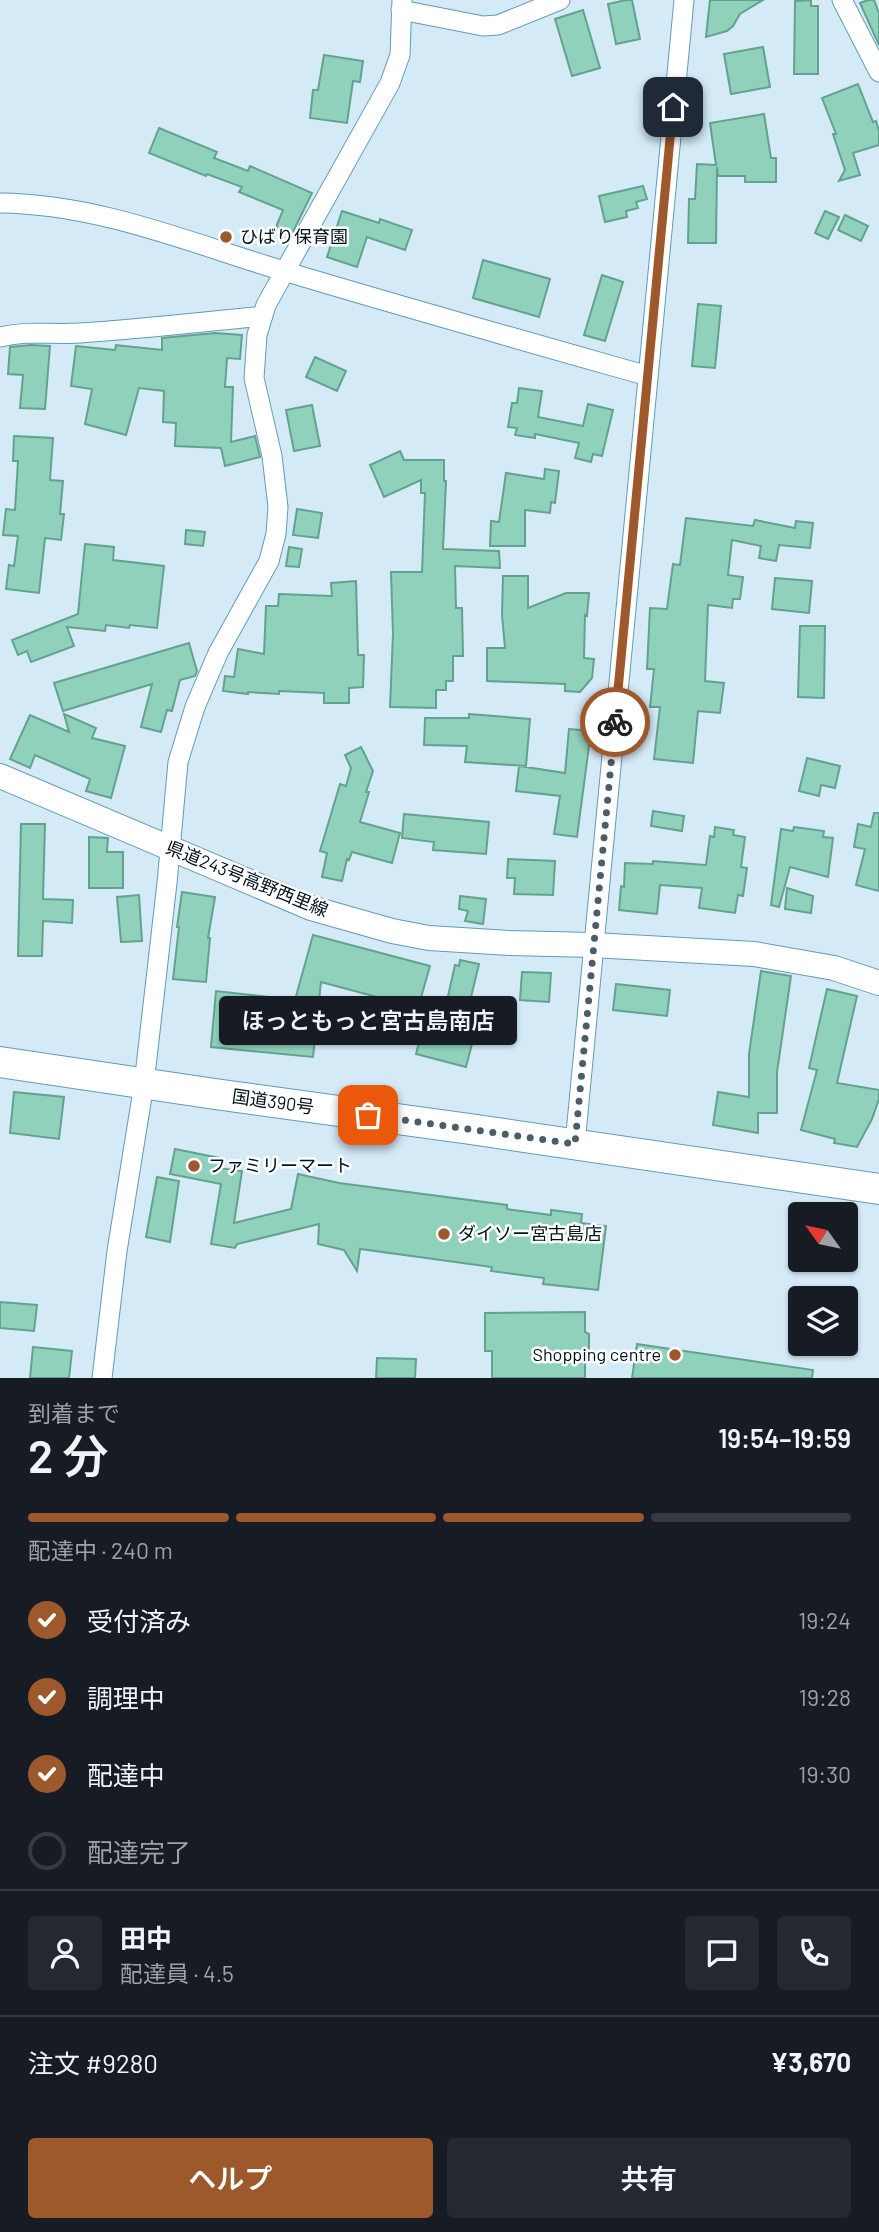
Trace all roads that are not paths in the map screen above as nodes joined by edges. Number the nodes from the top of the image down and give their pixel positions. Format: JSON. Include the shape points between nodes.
{"nodes":[{"id":1,"x":560,"y":0,"type":"edge"},
{"id":2,"x":684,"y":0,"type":"edge"},
{"id":3,"x":842,"y":0,"type":"edge"},
{"id":4,"x":401,"y":5,"type":"edge"},
{"id":5,"x":879,"y":72,"type":"edge"},
{"id":6,"x":0,"y":203,"type":"edge"},
{"id":7,"x":285,"y":272,"type":"junction"},
{"id":8,"x":263,"y":316,"type":"junction"},
{"id":9,"x":0,"y":337,"type":"edge"},
{"id":10,"x":648,"y":376,"type":"junction"},
{"id":11,"x":0,"y":776,"type":"edge"},
{"id":12,"x":171,"y":848,"type":"junction"},
{"id":13,"x":593,"y":945,"type":"junction"},
{"id":14,"x":879,"y":983,"type":"edge"},
{"id":15,"x":0,"y":1062,"type":"edge"},
{"id":16,"x":144,"y":1084,"type":"junction"},
{"id":17,"x":575,"y":1144,"type":"junction"},
{"id":18,"x":879,"y":1189,"type":"edge"},
{"id":19,"x":102,"y":1378,"type":"edge"}],
"edges":[{"from":1,"to":4,"type":"street","via":[[483,26]]},
{"from":2,"to":10,"type":"street"},
{"from":3,"to":5,"type":"street"},
{"from":4,"to":7,"type":"street","via":[[400,55],[390,83]]},
{"from":6,"to":7,"type":"street","via":[[113,219]]},
{"from":7,"to":8,"type":"street"},
{"from":7,"to":10,"type":"street"},
{"from":8,"to":9,"type":"street","via":[[107,332],[28,332]]},
{"from":8,"to":12,"type":"street","via":[[254,378],[272,456],[276,534],[268,561],[218,653],[195,707],[178,762]]},
{"from":10,"to":13,"type":"street"},
{"from":11,"to":12,"type":"main road","name":"県道243号高野西里線"},
{"from":12,"to":13,"type":"main road","name":"県道243号高野西里線","via":[[311,908],[392,931],[429,938]]},
{"from":12,"to":16,"type":"street"},
{"from":13,"to":14,"type":"main road","name":"県道243号高野西里線","via":[[754,954],[834,968]]},
{"from":13,"to":17,"type":"street"},
{"from":15,"to":16,"type":"highway","name":"国道390号"},
{"from":16,"to":17,"type":"highway","name":"国道390号"},
{"from":16,"to":19,"type":"street"},
{"from":17,"to":18,"type":"highway","name":"国道390号"}]}
